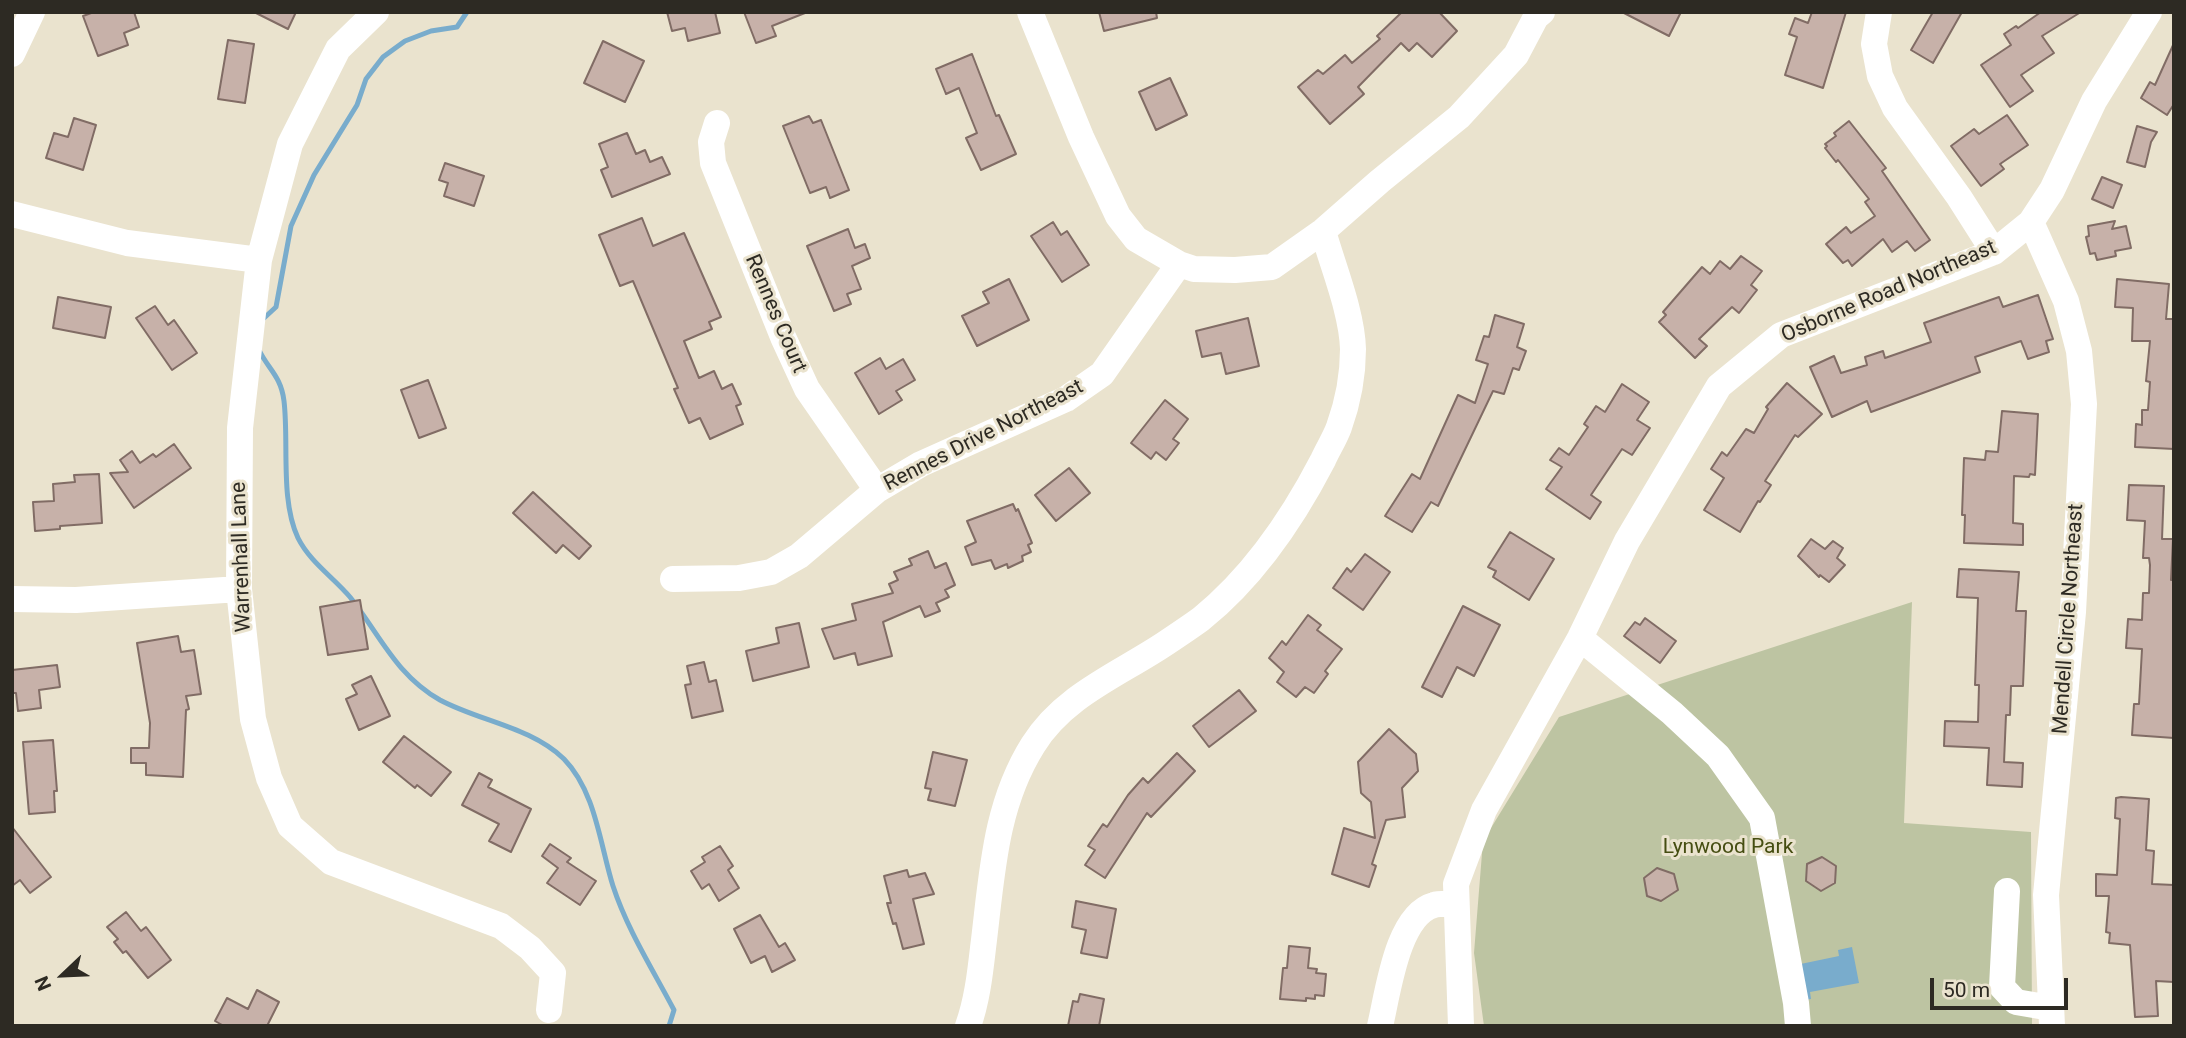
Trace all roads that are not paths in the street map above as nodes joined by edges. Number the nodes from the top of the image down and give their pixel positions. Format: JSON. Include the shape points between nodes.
{"nodes":[{"id":1,"x":32,"y":12,"type":"edge"},
{"id":2,"x":376,"y":12,"type":"edge"},
{"id":3,"x":1030,"y":12,"type":"edge"},
{"id":4,"x":1879,"y":12,"type":"edge"},
{"id":5,"x":2149,"y":12,"type":"edge"},
{"id":6,"x":1536,"y":14,"type":"edge"},
{"id":7,"x":12,"y":54,"type":"edge"},
{"id":8,"x":717,"y":123,"type":"dead end"},
{"id":9,"x":12,"y":214,"type":"edge"},
{"id":10,"x":2031,"y":222,"type":"junction"},
{"id":11,"x":1323,"y":231,"type":"junction"},
{"id":12,"x":1994,"y":252,"type":"junction"},
{"id":13,"x":259,"y":260,"type":"junction"},
{"id":14,"x":1179,"y":264,"type":"junction"},
{"id":15,"x":877,"y":490,"type":"junction"},
{"id":16,"x":673,"y":579,"type":"dead end"},
{"id":17,"x":239,"y":589,"type":"junction"},
{"id":18,"x":12,"y":598,"type":"edge"},
{"id":19,"x":1580,"y":638,"type":"junction"},
{"id":20,"x":2007,"y":891,"type":"dead end"},
{"id":21,"x":1456,"y":904,"type":"junction"},
{"id":22,"x":549,"y":1010,"type":"dead end"},
{"id":23,"x":2052,"y":1017,"type":"edge"},
{"id":24,"x":968,"y":1026,"type":"edge"},
{"id":25,"x":1380,"y":1026,"type":"edge"},
{"id":26,"x":1461,"y":1026,"type":"edge"},
{"id":27,"x":1798,"y":1026,"type":"edge"}],
"edges":[{"from":1,"to":7,"type":"street"},
{"from":2,"to":13,"type":"street","name":"Warrenhall Lane","via":[[338,49],[290,144]]},
{"from":3,"to":14,"type":"street","via":[[1118,216],[1136,239]]},
{"from":4,"to":12,"type":"street","via":[[1874,44],[1880,76],[1895,108]]},
{"from":5,"to":10,"type":"street","name":"Osborne Road Northeast","via":[[2094,100],[2052,190]]},
{"from":6,"to":11,"type":"street","via":[[1516,55],[1459,117]]},
{"from":8,"to":15,"type":"street","name":"Rennes Court","via":[[711,142],[713,163],[783,337],[807,389]]},
{"from":9,"to":13,"type":"street","via":[[127,243]]},
{"from":10,"to":12,"type":"street","name":"Osborne Road Northeast"},
{"from":10,"to":23,"type":"street","name":"Mendell Circle Northeast","via":[[2066,301],[2084,404],[2073,612],[2046,895]]},
{"from":11,"to":14,"type":"street","via":[[1272,267],[1194,269]]},
{"from":11,"to":24,"type":"street","via":[[1353,347],[1350,393],[1339,429],[1308,488],[1266,551],[1230,590],[1202,618],[1090,688],[1035,742],[1012,784],[1002,818],[978,992]]},
{"from":12,"to":19,"type":"street","name":"Osborne Road Northeast","via":[[1781,335],[1719,386],[1626,541]]},
{"from":13,"to":17,"type":"street","name":"Warrenhall Lane","via":[[240,428]]},
{"from":14,"to":15,"type":"street","name":"Rennes Drive Northeast","via":[[1102,374],[1066,399],[921,464]]},
{"from":15,"to":16,"type":"street","name":"Rennes Drive Northeast","via":[[799,556],[771,572],[739,578]]},
{"from":17,"to":18,"type":"street","via":[[76,600]]},
{"from":17,"to":22,"type":"street","name":"Warrenhall Lane","via":[[253,719],[269,778],[290,826],[331,862],[500,926],[553,973]]},
{"from":19,"to":21,"type":"street","name":"Osborne Road Northeast","via":[[1484,810],[1456,884]]},
{"from":19,"to":27,"type":"street","via":[[1718,756],[1762,818]]},
{"from":20,"to":23,"type":"street","via":[[2002,987],[2016,1002]]},
{"from":21,"to":25,"type":"street","via":[[1433,905],[1415,917],[1400,944]]},
{"from":21,"to":26,"type":"street","name":"Osborne Road Northeast"}]}
